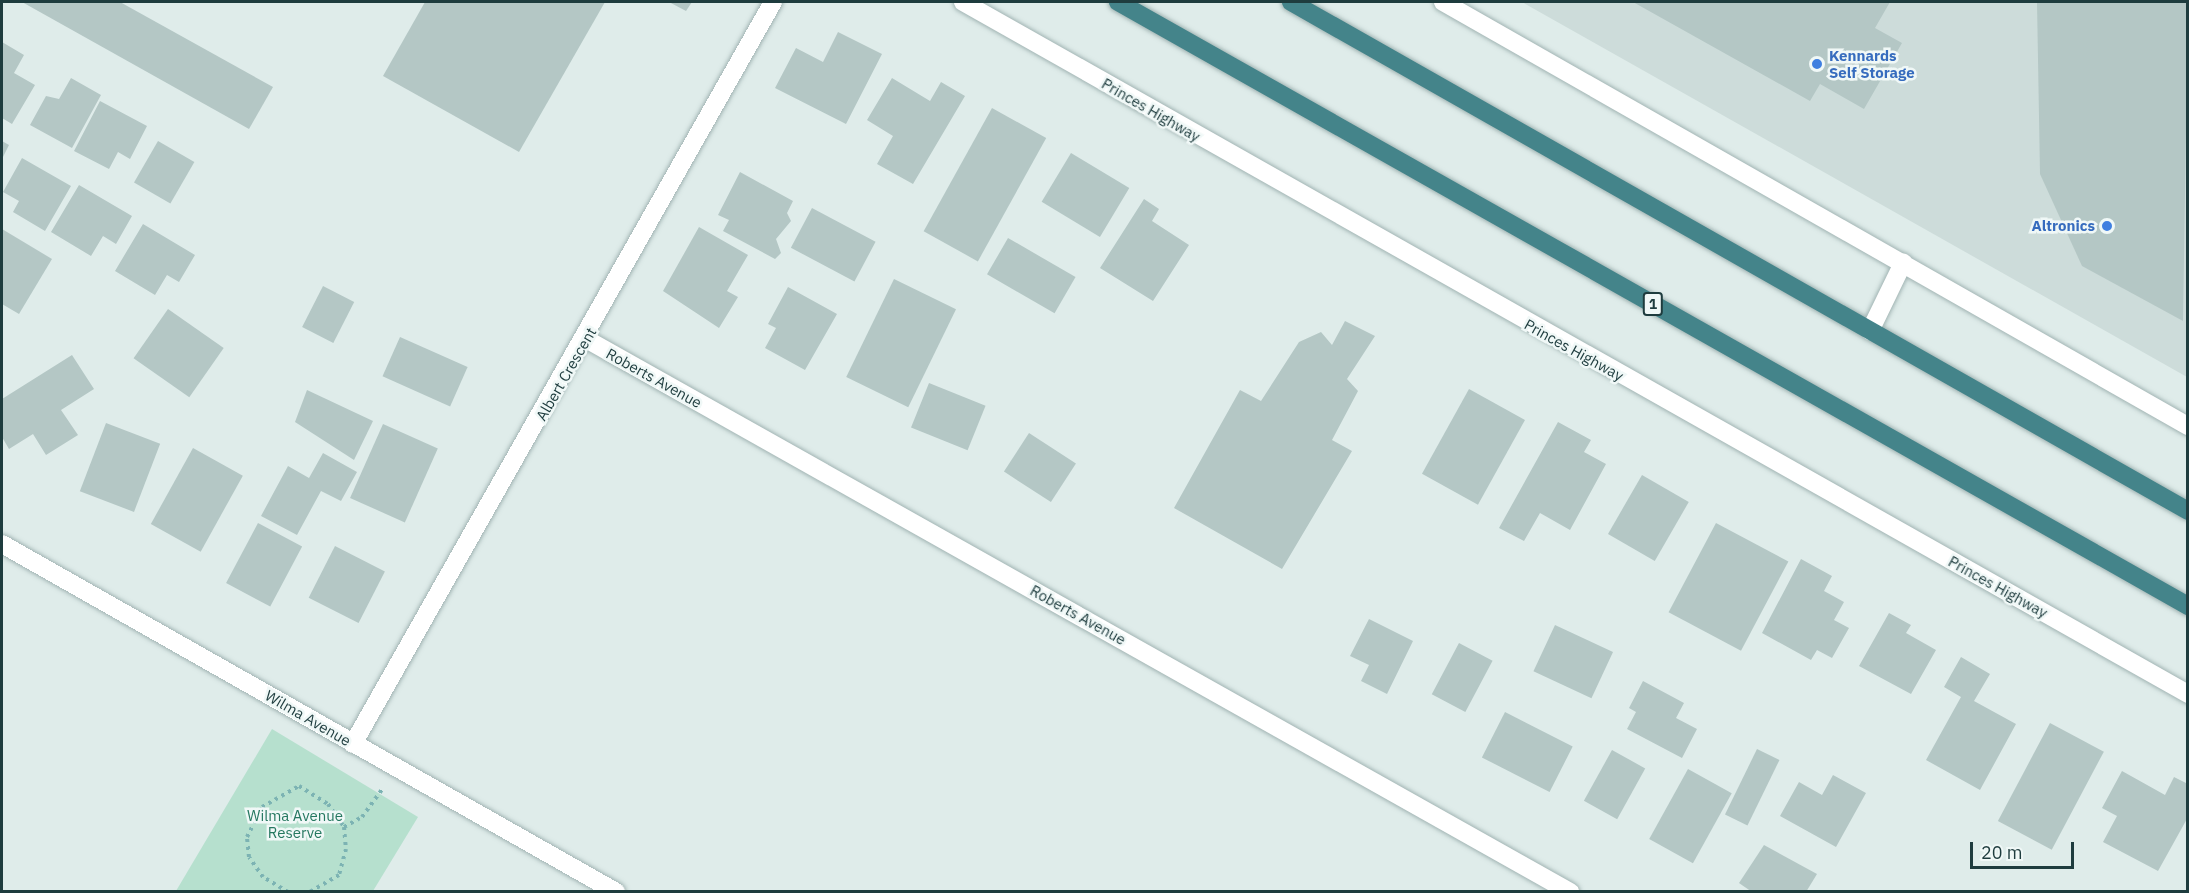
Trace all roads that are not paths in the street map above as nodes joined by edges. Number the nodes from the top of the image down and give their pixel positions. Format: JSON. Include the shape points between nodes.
{"nodes":[{"id":1,"x":773,"y":2,"type":"edge"},
{"id":2,"x":963,"y":2,"type":"edge"},
{"id":3,"x":1118,"y":2,"type":"edge"},
{"id":4,"x":1291,"y":2,"type":"edge"},
{"id":5,"x":1443,"y":2,"type":"edge"},
{"id":6,"x":1903,"y":263,"type":"junction"},
{"id":7,"x":1870,"y":332,"type":"junction"},
{"id":8,"x":586,"y":339,"type":"junction"},
{"id":9,"x":2187,"y":426,"type":"edge"},
{"id":10,"x":2187,"y":511,"type":"edge"},
{"id":11,"x":2,"y":544,"type":"edge"},
{"id":12,"x":2187,"y":606,"type":"edge"},
{"id":13,"x":2187,"y":694,"type":"edge"},
{"id":14,"x":353,"y":744,"type":"junction"},
{"id":15,"x":616,"y":891,"type":"edge"},
{"id":16,"x":1570,"y":891,"type":"edge"}],
"edges":[{"from":1,"to":8,"type":"street","name":"Albert Crescent"},
{"from":2,"to":13,"type":"street","name":"Princes Highway"},
{"from":3,"to":12,"type":"highway","number":"1"},
{"from":4,"to":7,"type":"highway"},
{"from":5,"to":6,"type":"street"},
{"from":6,"to":7,"type":"street"},
{"from":6,"to":9,"type":"street"},
{"from":7,"to":10,"type":"highway"},
{"from":8,"to":14,"type":"street","name":"Albert Crescent"},
{"from":8,"to":16,"type":"street","name":"Roberts Avenue"},
{"from":11,"to":14,"type":"street","name":"Wilma Avenue"},
{"from":14,"to":15,"type":"street","name":"Wilma Avenue"}]}
